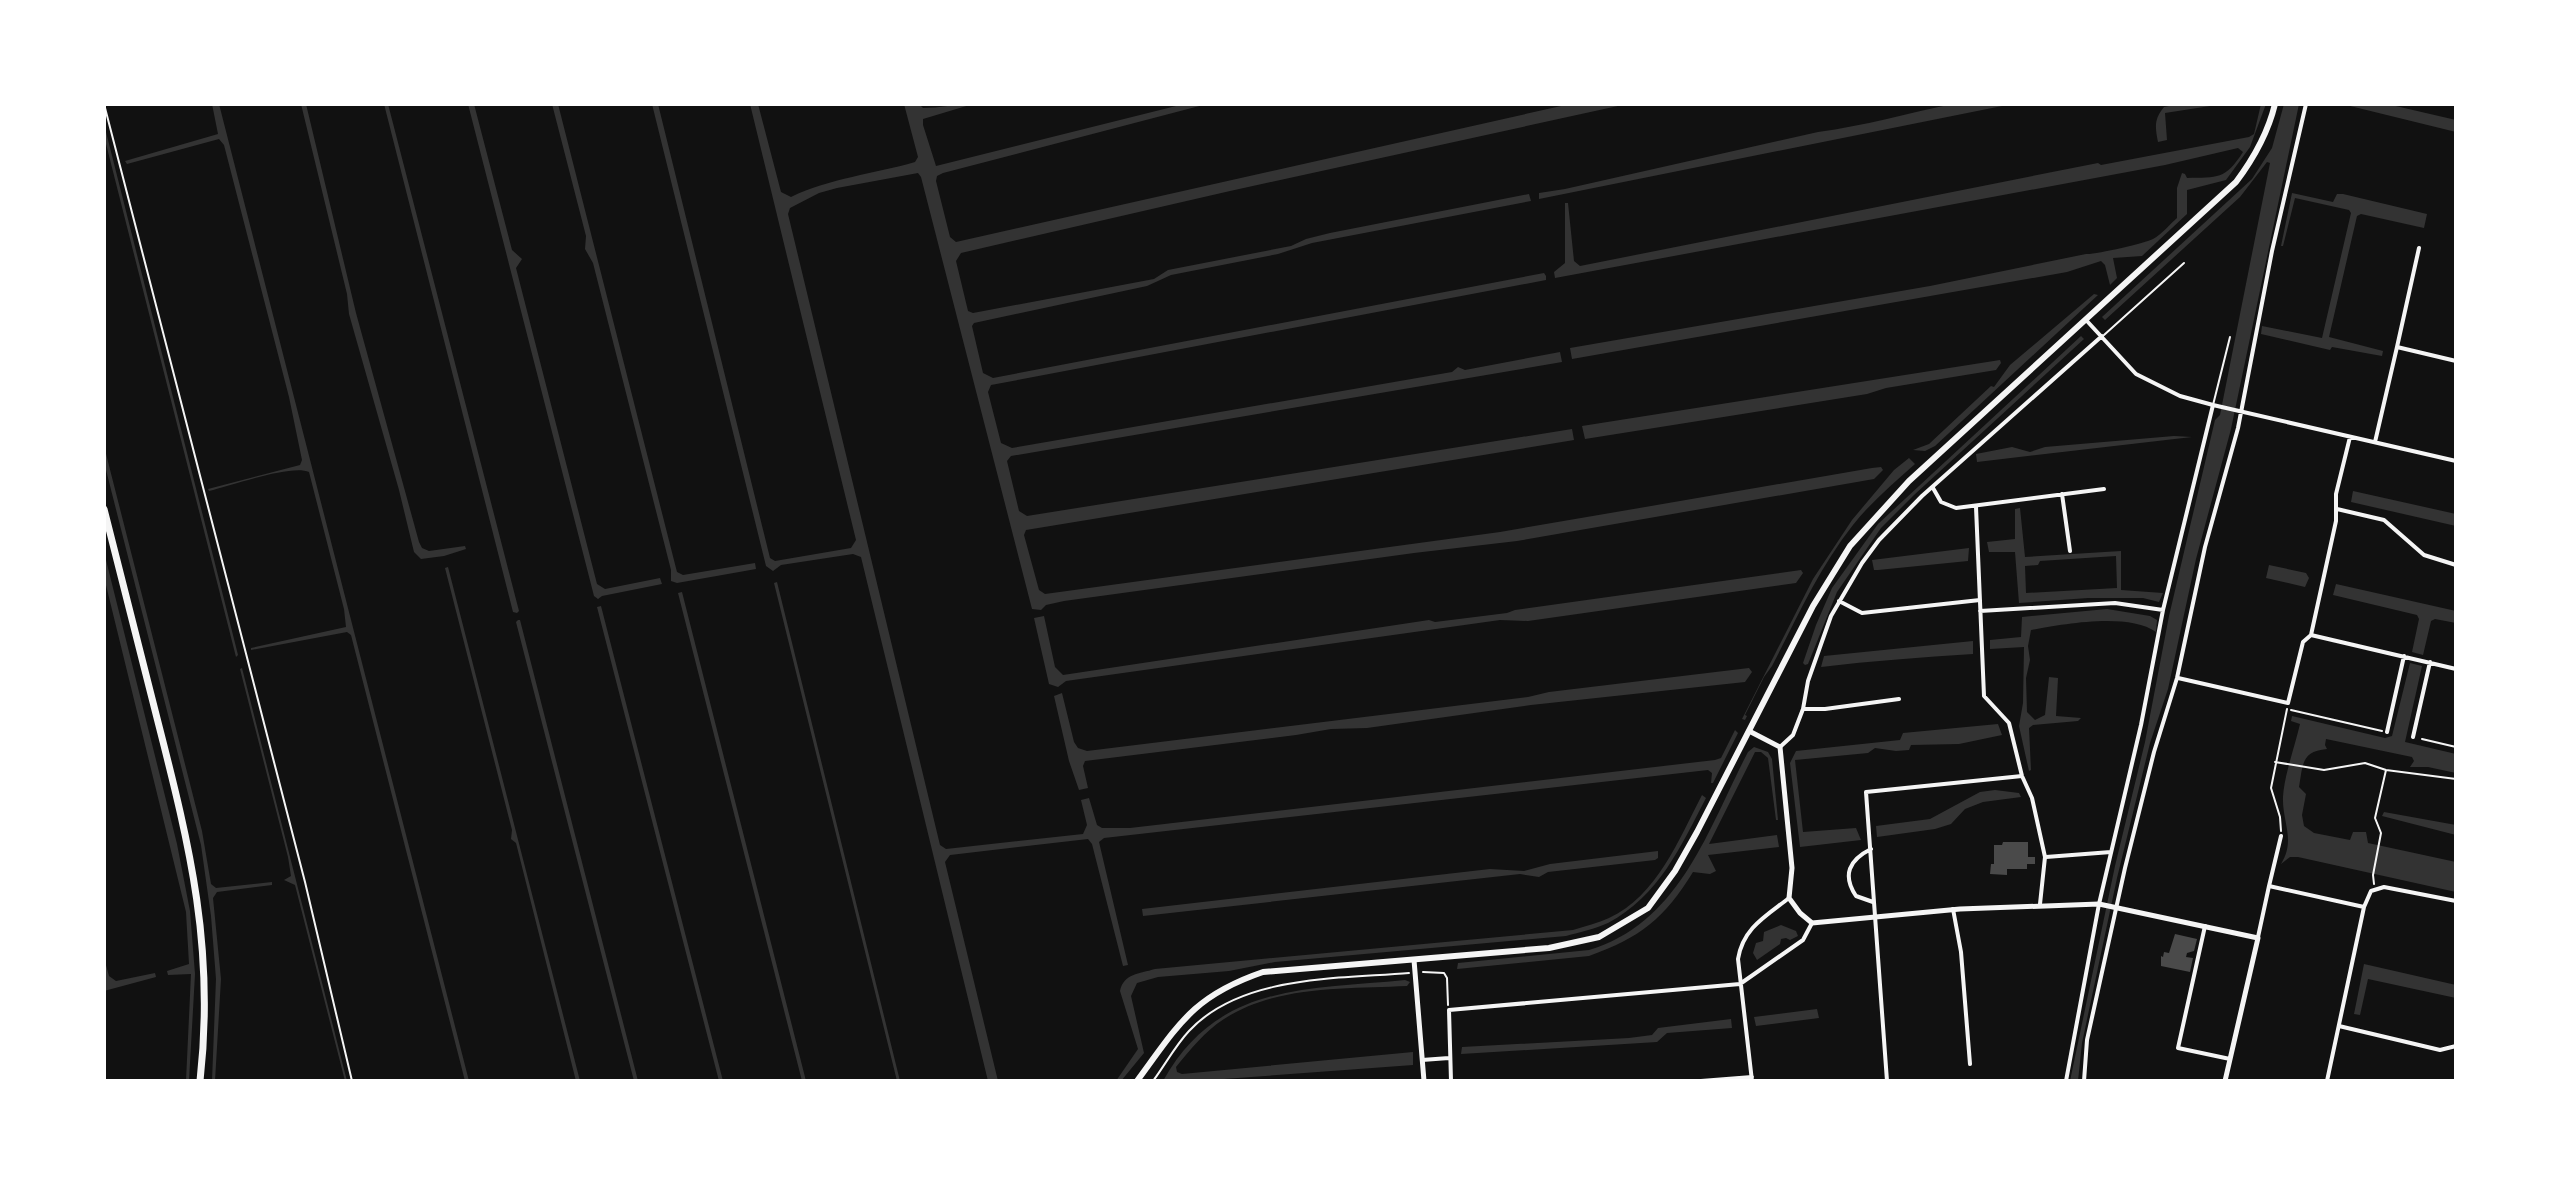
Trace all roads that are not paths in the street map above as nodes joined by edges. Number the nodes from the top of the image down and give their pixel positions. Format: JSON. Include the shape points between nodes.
{"nodes":[{"id":1,"x":2275,"y":104,"type":"edge"},
{"id":2,"x":2306,"y":104,"type":"edge"},
{"id":3,"x":2419,"y":248,"type":"dead end"},
{"id":4,"x":2184,"y":263,"type":"dead end"},
{"id":5,"x":2086,"y":320,"type":"junction"},
{"id":6,"x":2102,"y":336,"type":"junction"},
{"id":7,"x":2230,"y":337,"type":"dead end"},
{"id":8,"x":2397,"y":347,"type":"junction"},
{"id":9,"x":2456,"y":361,"type":"edge"},
{"id":10,"x":2213,"y":405,"type":"junction"},
{"id":11,"x":2237,"y":410,"type":"junction"},
{"id":12,"x":2350,"y":437,"type":"junction"},
{"id":13,"x":2375,"y":442,"type":"junction"},
{"id":14,"x":2456,"y":461,"type":"edge"},
{"id":15,"x":1932,"y":488,"type":"junction"},
{"id":16,"x":2104,"y":489,"type":"dead end"},
{"id":17,"x":2062,"y":494,"type":"junction"},
{"id":18,"x":1976,"y":507,"type":"junction"},
{"id":19,"x":104,"y":509,"type":"edge"},
{"id":20,"x":2337,"y":509,"type":"junction"},
{"id":21,"x":2070,"y":551,"type":"dead end"},
{"id":22,"x":2456,"y":565,"type":"edge"},
{"id":23,"x":1980,"y":600,"type":"junction"},
{"id":24,"x":1839,"y":601,"type":"junction"},
{"id":25,"x":2163,"y":610,"type":"junction"},
{"id":26,"x":1980,"y":611,"type":"junction"},
{"id":27,"x":2311,"y":635,"type":"junction"},
{"id":28,"x":2404,"y":656,"type":"junction"},
{"id":29,"x":2430,"y":662,"type":"junction"},
{"id":30,"x":2456,"y":669,"type":"edge"},
{"id":31,"x":2177,"y":678,"type":"junction"},
{"id":32,"x":1899,"y":699,"type":"dead end"},
{"id":33,"x":1803,"y":709,"type":"junction"},
{"id":34,"x":1749,"y":731,"type":"junction"},
{"id":35,"x":2387,"y":732,"type":"road end"},
{"id":36,"x":2413,"y":737,"type":"road end"},
{"id":37,"x":1780,"y":747,"type":"junction"},
{"id":38,"x":2022,"y":776,"type":"junction"},
{"id":39,"x":2281,"y":836,"type":"road end"},
{"id":40,"x":1871,"y":849,"type":"junction"},
{"id":41,"x":2111,"y":852,"type":"junction"},
{"id":42,"x":2045,"y":857,"type":"junction"},
{"id":43,"x":2269,"y":886,"type":"junction"},
{"id":44,"x":1789,"y":898,"type":"junction"},
{"id":45,"x":2456,"y":901,"type":"edge"},
{"id":46,"x":1874,"y":902,"type":"junction"},
{"id":47,"x":2040,"y":904,"type":"junction"},
{"id":48,"x":2109,"y":905,"type":"junction"},
{"id":49,"x":2364,"y":907,"type":"junction"},
{"id":50,"x":1953,"y":909,"type":"junction"},
{"id":51,"x":1873,"y":917,"type":"junction"},
{"id":52,"x":1812,"y":923,"type":"junction"},
{"id":53,"x":2205,"y":926,"type":"junction"},
{"id":54,"x":2258,"y":938,"type":"junction"},
{"id":55,"x":1414,"y":960,"type":"junction"},
{"id":56,"x":1740,"y":984,"type":"junction"},
{"id":57,"x":2339,"y":1026,"type":"junction"},
{"id":58,"x":2456,"y":1046,"type":"edge"},
{"id":59,"x":1449,"y":1058,"type":"junction"},
{"id":60,"x":2230,"y":1059,"type":"junction"},
{"id":61,"x":1422,"y":1060,"type":"junction"},
{"id":62,"x":1970,"y":1064,"type":"dead end"},
{"id":63,"x":1752,"y":1079,"type":"edge"},
{"id":64,"x":200,"y":1081,"type":"edge"},
{"id":65,"x":1137,"y":1081,"type":"edge"},
{"id":66,"x":1424,"y":1081,"type":"edge"},
{"id":67,"x":1451,"y":1081,"type":"edge"},
{"id":68,"x":1701,"y":1081,"type":"edge"},
{"id":69,"x":1887,"y":1081,"type":"edge"},
{"id":70,"x":2066,"y":1081,"type":"edge"},
{"id":71,"x":2084,"y":1081,"type":"edge"},
{"id":72,"x":2225,"y":1081,"type":"edge"},
{"id":73,"x":2327,"y":1081,"type":"edge"}],
"edges":[{"from":1,"to":5,"type":"main road","via":[[2264,137],[2236,182]]},
{"from":2,"to":11,"type":"street"},
{"from":3,"to":8,"type":"street"},
{"from":4,"to":6,"type":"lane"},
{"from":5,"to":6,"type":"street"},
{"from":5,"to":34,"type":"main road","via":[[1909,481],[1850,546]]},
{"from":6,"to":10,"type":"street","via":[[2136,374]]},
{"from":6,"to":15,"type":"street"},
{"from":7,"to":10,"type":"lane"},
{"from":8,"to":9,"type":"street"},
{"from":8,"to":13,"type":"street"},
{"from":10,"to":11,"type":"street"},
{"from":10,"to":25,"type":"street"},
{"from":11,"to":12,"type":"street"},
{"from":11,"to":31,"type":"street","via":[[2238,428]]},
{"from":12,"to":13,"type":"street"},
{"from":12,"to":20,"type":"street"},
{"from":13,"to":14,"type":"street"},
{"from":15,"to":18,"type":"street","via":[[1941,502]]},
{"from":15,"to":24,"type":"street","via":[[1879,540]]},
{"from":16,"to":17,"type":"street"},
{"from":17,"to":18,"type":"street"},
{"from":17,"to":21,"type":"street"},
{"from":18,"to":23,"type":"street"},
{"from":19,"to":64,"type":"main road","via":[[197,889],[206,974]]},
{"from":20,"to":22,"type":"street","via":[[2384,520],[2424,555]]},
{"from":20,"to":27,"type":"street"},
{"from":23,"to":24,"type":"street","via":[[1862,613]]},
{"from":23,"to":26,"type":"street"},
{"from":24,"to":33,"type":"street","via":[[1821,641]]},
{"from":25,"to":26,"type":"street","via":[[2115,603]]},
{"from":25,"to":41,"type":"street"},
{"from":26,"to":38,"type":"street","via":[[1984,696],[2009,723]]},
{"from":27,"to":28,"type":"street"},
{"from":27,"to":31,"type":"street","via":[[2303,642],[2288,706]]},
{"from":28,"to":29,"type":"street"},
{"from":28,"to":35,"type":"street"},
{"from":29,"to":30,"type":"street"},
{"from":29,"to":36,"type":"street"},
{"from":31,"to":48,"type":"street"},
{"from":32,"to":33,"type":"street"},
{"from":33,"to":37,"type":"street","via":[[1793,735]]},
{"from":34,"to":37,"type":"street"},
{"from":34,"to":55,"type":"main road","via":[[1675,871],[1648,908],[1599,937],[1549,948]]},
{"from":37,"to":44,"type":"street","via":[[1792,868]]},
{"from":38,"to":40,"type":"street","via":[[1866,792]]},
{"from":38,"to":42,"type":"street"},
{"from":39,"to":43,"type":"street"},
{"from":40,"to":46,"type":"street"},
{"from":40,"to":46,"type":"street","via":[[1856,857],[1849,880],[1856,896]]},
{"from":41,"to":42,"type":"street"},
{"from":41,"to":48,"type":"street"},
{"from":42,"to":47,"type":"street"},
{"from":43,"to":49,"type":"street"},
{"from":43,"to":54,"type":"street"},
{"from":44,"to":52,"type":"street"},
{"from":44,"to":56,"type":"street","via":[[1748,930],[1738,959]]},
{"from":45,"to":49,"type":"street","via":[[2384,887],[2371,891]]},
{"from":46,"to":51,"type":"street"},
{"from":47,"to":48,"type":"street"},
{"from":47,"to":50,"type":"street"},
{"from":48,"to":53,"type":"street"},
{"from":48,"to":70,"type":"street"},
{"from":48,"to":71,"type":"street"},
{"from":49,"to":57,"type":"street"},
{"from":50,"to":51,"type":"street"},
{"from":50,"to":62,"type":"street"},
{"from":51,"to":52,"type":"street"},
{"from":51,"to":69,"type":"street"},
{"from":52,"to":56,"type":"street","via":[[1803,940]]},
{"from":53,"to":54,"type":"street"},
{"from":53,"to":60,"type":"street","via":[[2178,1048]]},
{"from":54,"to":60,"type":"street"},
{"from":55,"to":61,"type":"street"},
{"from":55,"to":65,"type":"main road","via":[[1263,972],[1229,983],[1183,1019]]},
{"from":56,"to":59,"type":"street","via":[[1449,1010]]},
{"from":56,"to":63,"type":"street"},
{"from":57,"to":58,"type":"street","via":[[2440,1050]]},
{"from":57,"to":73,"type":"street"},
{"from":59,"to":61,"type":"street"},
{"from":59,"to":67,"type":"street"},
{"from":60,"to":72,"type":"street"},
{"from":61,"to":66,"type":"street"},
{"from":63,"to":68,"type":"street"}]}
